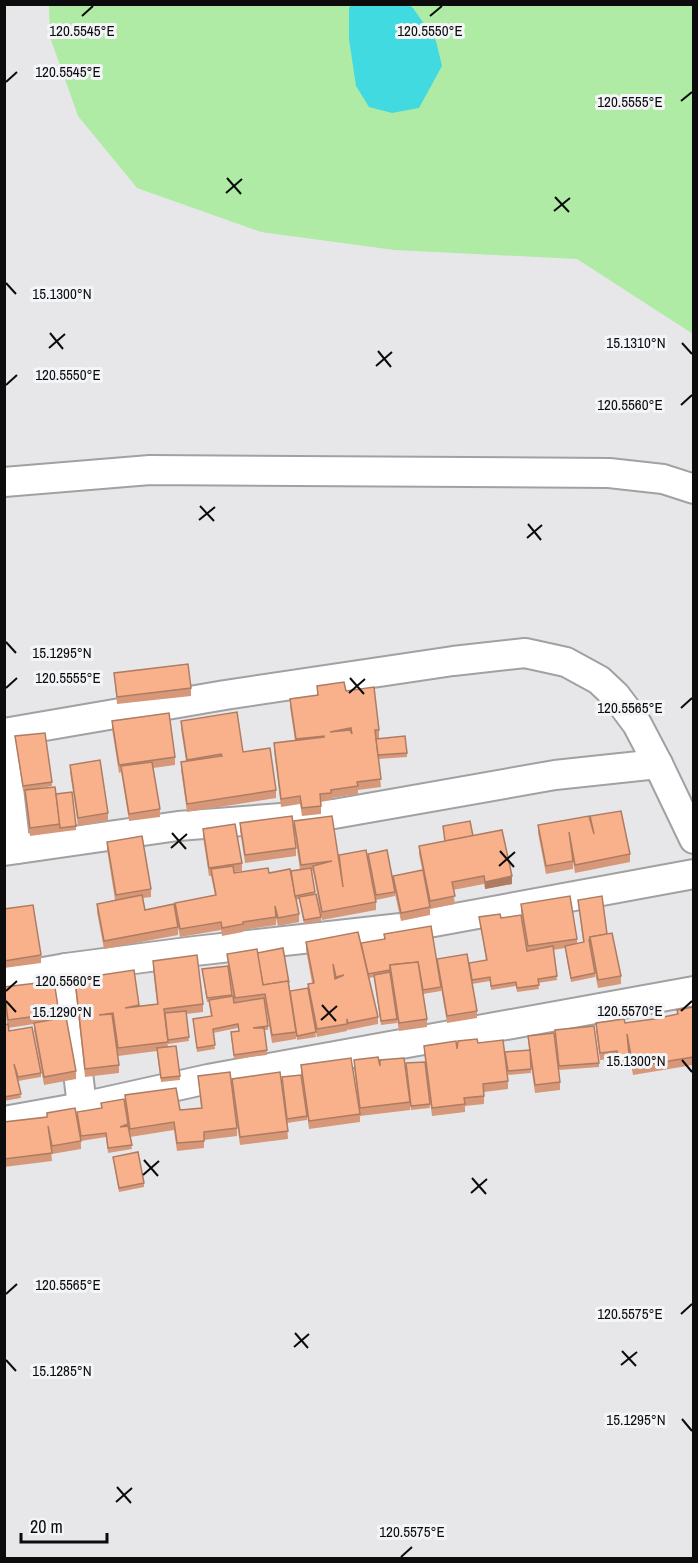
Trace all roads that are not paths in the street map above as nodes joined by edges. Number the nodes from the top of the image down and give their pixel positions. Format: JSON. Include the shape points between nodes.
{"nodes":[{"id":1,"x":4,"y":482,"type":"edge"},
{"id":2,"x":693,"y":489,"type":"edge"},
{"id":3,"x":4,"y":733,"type":"edge"},
{"id":4,"x":4,"y":746,"type":"edge"},
{"id":5,"x":658,"y":764,"type":"junction"},
{"id":6,"x":693,"y":839,"type":"edge"},
{"id":7,"x":10,"y":850,"type":"edge"},
{"id":8,"x":693,"y":874,"type":"edge"},
{"id":9,"x":66,"y":968,"type":"junction"},
{"id":10,"x":4,"y":979,"type":"edge"},
{"id":11,"x":693,"y":991,"type":"edge"},
{"id":12,"x":82,"y":1107,"type":"junction"},
{"id":13,"x":4,"y":1121,"type":"edge"}],
"edges":[{"from":1,"to":2,"type":"street","via":[[150,470],[597,472],[663,479]]},
{"from":3,"to":5,"type":"street","via":[[236,693],[525,653],[566,662],[599,680],[637,724]]},
{"from":4,"to":7,"type":"street"},
{"from":5,"to":6,"type":"street"},
{"from":5,"to":7,"type":"street","via":[[555,775],[334,814],[178,826]]},
{"from":8,"to":9,"type":"street","via":[[401,928]]},
{"from":9,"to":10,"type":"street"},
{"from":9,"to":12,"type":"street"},
{"from":11,"to":12,"type":"street","via":[[208,1079]]},
{"from":12,"to":13,"type":"street"}]}
